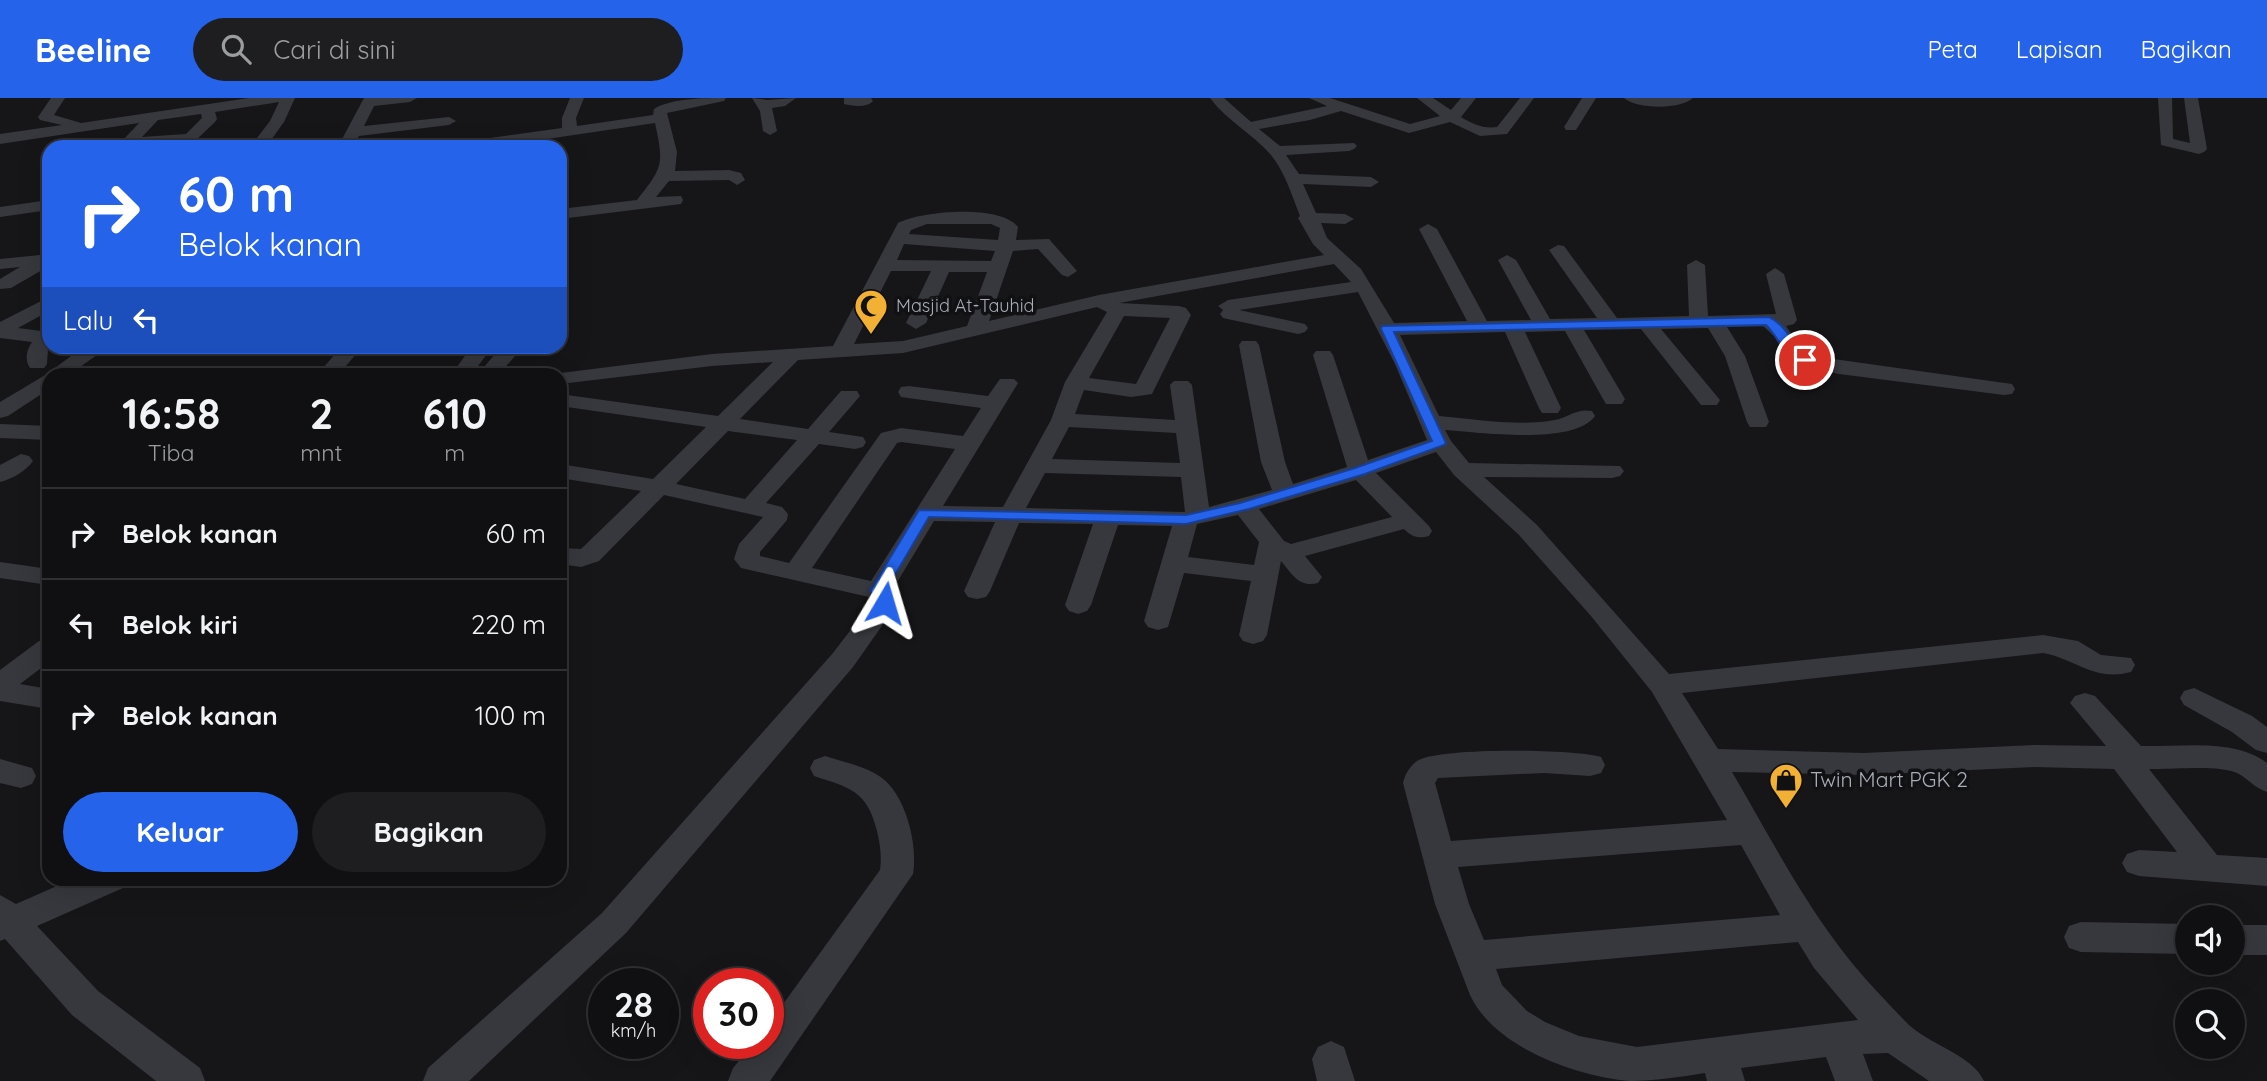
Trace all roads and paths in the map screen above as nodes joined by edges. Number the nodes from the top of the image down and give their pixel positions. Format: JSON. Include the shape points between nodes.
{"nodes":[{"id":1,"x":278,"y":98,"type":"edge"},
{"id":2,"x":288,"y":98,"type":"edge"},
{"id":3,"x":410,"y":98,"type":"edge"},
{"id":4,"x":576,"y":98,"type":"edge"},
{"id":5,"x":719,"y":98,"type":"edge"},
{"id":6,"x":789,"y":98,"type":"edge"},
{"id":7,"x":1217,"y":98,"type":"edge"},
{"id":8,"x":1316,"y":98,"type":"edge"},
{"id":9,"x":1424,"y":98,"type":"edge"},
{"id":10,"x":1469,"y":98,"type":"edge"},
{"id":11,"x":1527,"y":98,"type":"edge"},
{"id":12,"x":1590,"y":98,"type":"edge"},
{"id":13,"x":1631,"y":98,"type":"edge"},
{"id":14,"x":1686,"y":98,"type":"edge"},
{"id":15,"x":2165,"y":98,"type":"edge"},
{"id":16,"x":58,"y":99,"type":"edge"},
{"id":17,"x":2188,"y":99,"type":"edge"},
{"id":18,"x":370,"y":100,"type":"edge"},
{"id":19,"x":762,"y":102,"type":"edge"},
{"id":20,"x":848,"y":102,"type":"edge"},
{"id":21,"x":866,"y":102,"type":"dead end"},
{"id":22,"x":129,"y":104,"type":"dead end"},
{"id":23,"x":1286,"y":104,"type":"dead end"},
{"id":24,"x":1339,"y":107,"type":"junction"},
{"id":25,"x":207,"y":108,"type":"junction"},
{"id":26,"x":154,"y":116,"type":"junction"},
{"id":27,"x":1454,"y":117,"type":"junction"},
{"id":28,"x":661,"y":118,"type":"junction"},
{"id":29,"x":1301,"y":118,"type":"junction"},
{"id":30,"x":449,"y":121,"type":"dead end"},
{"id":31,"x":552,"y":121,"type":"dead end"},
{"id":32,"x":73,"y":126,"type":"junction"},
{"id":33,"x":1248,"y":127,"type":"junction"},
{"id":34,"x":1571,"y":127,"type":"dead end"},
{"id":35,"x":570,"y":130,"type":"junction"},
{"id":36,"x":770,"y":131,"type":"dead end"},
{"id":37,"x":355,"y":132,"type":"junction"},
{"id":38,"x":521,"y":138,"type":"junction"},
{"id":39,"x":0,"y":139,"type":"edge"},
{"id":40,"x":131,"y":140,"type":"edge"},
{"id":41,"x":189,"y":140,"type":"edge"},
{"id":42,"x":263,"y":140,"type":"edge"},
{"id":43,"x":350,"y":140,"type":"edge"},
{"id":44,"x":508,"y":140,"type":"edge"},
{"id":45,"x":1349,"y":146,"type":"dead end"},
{"id":46,"x":1276,"y":152,"type":"junction"},
{"id":47,"x":665,"y":176,"type":"junction"},
{"id":48,"x":1293,"y":179,"type":"junction"},
{"id":49,"x":737,"y":180,"type":"dead end"},
{"id":50,"x":1371,"y":182,"type":"dead end"},
{"id":51,"x":568,"y":193,"type":"dead end"},
{"id":52,"x":567,"y":196,"type":"edge"},
{"id":53,"x":675,"y":200,"type":"dead end"},
{"id":54,"x":642,"y":204,"type":"junction"},
{"id":55,"x":42,"y":206,"type":"edge"},
{"id":56,"x":0,"y":212,"type":"edge"},
{"id":57,"x":567,"y":214,"type":"edge"},
{"id":58,"x":1307,"y":218,"type":"junction"},
{"id":59,"x":963,"y":219,"type":"junction"},
{"id":60,"x":1345,"y":219,"type":"dead end"},
{"id":61,"x":1428,"y":229,"type":"dead end"},
{"id":62,"x":897,"y":238,"type":"junction"},
{"id":63,"x":960,"y":243,"type":"junction"},
{"id":64,"x":1006,"y":246,"type":"junction"},
{"id":65,"x":1558,"y":250,"type":"dead end"},
{"id":66,"x":1337,"y":258,"type":"junction"},
{"id":67,"x":42,"y":260,"type":"edge"},
{"id":68,"x":1507,"y":260,"type":"dead end"},
{"id":69,"x":42,"y":263,"type":"edge"},
{"id":70,"x":0,"y":264,"type":"edge"},
{"id":71,"x":883,"y":265,"type":"junction"},
{"id":72,"x":1696,"y":265,"type":"dead end"},
{"id":73,"x":942,"y":267,"type":"junction"},
{"id":74,"x":997,"y":267,"type":"junction"},
{"id":75,"x":1068,"y":271,"type":"dead end"},
{"id":76,"x":1775,"y":274,"type":"dead end"},
{"id":77,"x":4,"y":284,"type":"dead end"},
{"id":78,"x":1363,"y":286,"type":"junction"},
{"id":79,"x":1283,"y":299,"type":"junction"},
{"id":80,"x":1108,"y":305,"type":"junction"},
{"id":81,"x":42,"y":307,"type":"edge"},
{"id":82,"x":1769,"y":321,"type":"junction"},
{"id":83,"x":916,"y":323,"type":"dead end"},
{"id":84,"x":1707,"y":323,"type":"junction"},
{"id":85,"x":1611,"y":324,"type":"junction"},
{"id":86,"x":1647,"y":324,"type":"junction"},
{"id":87,"x":1571,"y":325,"type":"junction"},
{"id":88,"x":1512,"y":326,"type":"junction"},
{"id":89,"x":1544,"y":326,"type":"junction"},
{"id":90,"x":1480,"y":327,"type":"junction"},
{"id":91,"x":1387,"y":329,"type":"junction"},
{"id":92,"x":0,"y":331,"type":"edge"},
{"id":93,"x":975,"y":332,"type":"junction"},
{"id":94,"x":42,"y":337,"type":"edge"},
{"id":95,"x":1309,"y":341,"type":"junction"},
{"id":96,"x":42,"y":342,"type":"edge"},
{"id":97,"x":1249,"y":345,"type":"dead end"},
{"id":98,"x":841,"y":353,"type":"junction"},
{"id":99,"x":85,"y":354,"type":"edge"},
{"id":100,"x":346,"y":354,"type":"edge"},
{"id":101,"x":507,"y":354,"type":"edge"},
{"id":102,"x":791,"y":356,"type":"junction"},
{"id":103,"x":49,"y":368,"type":"edge"},
{"id":104,"x":59,"y":368,"type":"edge"},
{"id":105,"x":333,"y":368,"type":"edge"},
{"id":106,"x":494,"y":368,"type":"edge"},
{"id":107,"x":567,"y":378,"type":"edge"},
{"id":108,"x":42,"y":380,"type":"edge"},
{"id":109,"x":1076,"y":382,"type":"junction"},
{"id":110,"x":1181,"y":385,"type":"dead end"},
{"id":111,"x":2004,"y":389,"type":"dead end"},
{"id":112,"x":909,"y":392,"type":"dead end"},
{"id":113,"x":849,"y":396,"type":"dead end"},
{"id":114,"x":1614,"y":399,"type":"dead end"},
{"id":115,"x":1709,"y":400,"type":"dead end"},
{"id":116,"x":567,"y":401,"type":"edge"},
{"id":117,"x":1550,"y":408,"type":"dead end"},
{"id":118,"x":0,"y":411,"type":"edge"},
{"id":119,"x":1584,"y":415,"type":"dead end"},
{"id":120,"x":1062,"y":420,"type":"junction"},
{"id":121,"x":726,"y":422,"type":"junction"},
{"id":122,"x":1758,"y":422,"type":"dead end"},
{"id":123,"x":1186,"y":426,"type":"junction"},
{"id":124,"x":0,"y":431,"type":"edge"},
{"id":125,"x":1434,"y":432,"type":"junction"},
{"id":126,"x":42,"y":433,"type":"edge"},
{"id":127,"x":815,"y":437,"type":"junction"},
{"id":128,"x":855,"y":442,"type":"dead end"},
{"id":129,"x":971,"y":444,"type":"junction"},
{"id":130,"x":21,"y":461,"type":"dead end"},
{"id":131,"x":1038,"y":467,"type":"junction"},
{"id":132,"x":1192,"y":470,"type":"junction"},
{"id":133,"x":1462,"y":470,"type":"junction"},
{"id":134,"x":1360,"y":471,"type":"junction"},
{"id":135,"x":1612,"y":471,"type":"dead end"},
{"id":136,"x":567,"y":472,"type":"edge"},
{"id":137,"x":0,"y":475,"type":"edge"},
{"id":138,"x":658,"y":487,"type":"junction"},
{"id":139,"x":1285,"y":493,"type":"junction"},
{"id":140,"x":751,"y":506,"type":"junction"},
{"id":141,"x":1244,"y":506,"type":"junction"},
{"id":142,"x":924,"y":513,"type":"junction"},
{"id":143,"x":1010,"y":516,"type":"junction"},
{"id":144,"x":1108,"y":517,"type":"junction"},
{"id":145,"x":1192,"y":517,"type":"junction"},
{"id":146,"x":1415,"y":526,"type":"joint"},
{"id":147,"x":1280,"y":549,"type":"junction"},
{"id":148,"x":567,"y":557,"type":"edge"},
{"id":149,"x":1176,"y":564,"type":"junction"},
{"id":150,"x":0,"y":570,"type":"edge"},
{"id":151,"x":795,"y":573,"type":"junction"},
{"id":152,"x":1266,"y":575,"type":"junction"},
{"id":153,"x":42,"y":576,"type":"edge"},
{"id":154,"x":1309,"y":577,"type":"dead end"},
{"id":155,"x":878,"y":591,"type":"junction"},
{"id":156,"x":977,"y":591,"type":"dead end"},
{"id":157,"x":1078,"y":605,"type":"dead end"},
{"id":158,"x":1158,"y":621,"type":"dead end"},
{"id":159,"x":1253,"y":635,"type":"dead end"},
{"id":160,"x":42,"y":653,"type":"edge"},
{"id":161,"x":2120,"y":665,"type":"dead end"},
{"id":162,"x":0,"y":685,"type":"edge"},
{"id":163,"x":1661,"y":685,"type":"junction"},
{"id":164,"x":0,"y":691,"type":"edge"},
{"id":165,"x":42,"y":698,"type":"edge"},
{"id":166,"x":2194,"y":698,"type":"dead end"},
{"id":167,"x":2085,"y":703,"type":"dead end"},
{"id":168,"x":2267,"y":742,"type":"edge"},
{"id":169,"x":2127,"y":757,"type":"junction"},
{"id":170,"x":1709,"y":760,"type":"junction"},
{"id":171,"x":1590,"y":765,"type":"dead end"},
{"id":172,"x":825,"y":768,"type":"dead end"},
{"id":173,"x":2265,"y":775,"type":"edge"},
{"id":174,"x":1751,"y":831,"type":"junction"},
{"id":175,"x":1439,"y":855,"type":"junction"},
{"id":176,"x":2139,"y":863,"type":"dead end"},
{"id":177,"x":2207,"y":867,"type":"junction"},
{"id":178,"x":2267,"y":872,"type":"edge"},
{"id":179,"x":90,"y":886,"type":"edge"},
{"id":180,"x":4,"y":919,"type":"edge"},
{"id":181,"x":1806,"y":927,"type":"junction"},
{"id":182,"x":2081,"y":937,"type":"dead end"},
{"id":183,"x":2175,"y":939,"type":"edge"},
{"id":184,"x":2245,"y":940,"type":"edge"},
{"id":185,"x":2267,"y":940,"type":"edge"},
{"id":186,"x":1473,"y":956,"type":"junction"},
{"id":187,"x":1894,"y":1036,"type":"junction"},
{"id":188,"x":1838,"y":1038,"type":"junction"},
{"id":189,"x":1722,"y":1068,"type":"edge"},
{"id":190,"x":1608,"y":1071,"type":"edge"},
{"id":191,"x":186,"y":1081,"type":"edge"},
{"id":192,"x":442,"y":1081,"type":"edge"},
{"id":193,"x":747,"y":1081,"type":"edge"},
{"id":194,"x":1854,"y":1081,"type":"edge"},
{"id":195,"x":1965,"y":1081,"type":"edge"}],
"edges":[{"from":1,"to":25,"type":"street"},
{"from":2,"to":42,"type":"street"},
{"from":3,"to":18,"type":"street"},
{"from":4,"to":35,"type":"street"},
{"from":5,"to":28,"type":"street","via":[[664,108],[659,111]]},
{"from":6,"to":19,"type":"street","via":[[780,103]]},
{"from":7,"to":33,"type":"street"},
{"from":8,"to":24,"type":"street"},
{"from":9,"to":27,"type":"street"},
{"from":10,"to":27,"type":"street"},
{"from":11,"to":27,"type":"street","via":[[1502,131],[1475,131]]},
{"from":12,"to":34,"type":"street"},
{"from":13,"to":14,"type":"street","via":[[1672,103]]},
{"from":15,"to":17,"type":"street","via":[[2166,142],[2199,149]]},
{"from":16,"to":32,"type":"street","via":[[45,117]]},
{"from":18,"to":37,"type":"street"},
{"from":19,"to":36,"type":"street"},
{"from":20,"to":21,"type":"street"},
{"from":22,"to":32,"type":"street"},
{"from":23,"to":29,"type":"street"},
{"from":24,"to":27,"type":"street","via":[[1404,129]]},
{"from":24,"to":29,"type":"street"},
{"from":25,"to":26,"type":"street"},
{"from":25,"to":41,"type":"street","via":[[210,119]]},
{"from":26,"to":32,"type":"street"},
{"from":26,"to":40,"type":"street"},
{"from":28,"to":35,"type":"street"},
{"from":28,"to":47,"type":"street","via":[[669,152]]},
{"from":29,"to":33,"type":"street"},
{"from":30,"to":37,"type":"street"},
{"from":31,"to":38,"type":"street"},
{"from":32,"to":39,"type":"street"},
{"from":33,"to":46,"type":"street"},
{"from":35,"to":38,"type":"street"},
{"from":37,"to":43,"type":"street"},
{"from":38,"to":44,"type":"street"},
{"from":45,"to":46,"type":"street"},
{"from":46,"to":48,"type":"street"},
{"from":47,"to":49,"type":"street","via":[[729,175]]},
{"from":47,"to":54,"type":"street"},
{"from":48,"to":50,"type":"street"},
{"from":48,"to":58,"type":"street"},
{"from":51,"to":52,"type":"street"},
{"from":53,"to":54,"type":"street"},
{"from":54,"to":57,"type":"street","via":[[607,214]]},
{"from":55,"to":56,"type":"street"},
{"from":58,"to":60,"type":"street"},
{"from":58,"to":66,"type":"street","via":[[1319,240]]},
{"from":59,"to":62,"type":"street","via":[[916,221],[904,227]]},
{"from":59,"to":63,"type":"street"},
{"from":59,"to":64,"type":"street","via":[[1007,224]]},
{"from":61,"to":90,"type":"street"},
{"from":62,"to":63,"type":"street"},
{"from":62,"to":71,"type":"street"},
{"from":63,"to":64,"type":"street"},
{"from":64,"to":74,"type":"street"},
{"from":64,"to":75,"type":"street","via":[[1043,243]]},
{"from":65,"to":85,"type":"street"},
{"from":66,"to":78,"type":"street"},
{"from":66,"to":80,"type":"street"},
{"from":67,"to":70,"type":"street"},
{"from":68,"to":89,"type":"street"},
{"from":69,"to":77,"type":"street"},
{"from":71,"to":73,"type":"street"},
{"from":71,"to":98,"type":"street"},
{"from":72,"to":84,"type":"street"},
{"from":73,"to":74,"type":"street"},
{"from":73,"to":83,"type":"street"},
{"from":74,"to":93,"type":"street"},
{"from":76,"to":82,"type":"street","via":[[1788,318]]},
{"from":78,"to":79,"type":"street"},
{"from":78,"to":91,"type":"street"},
{"from":79,"to":95,"type":"street"},
{"from":79,"to":95,"type":"street","via":[[1229,310]]},
{"from":80,"to":93,"type":"street"},
{"from":80,"to":109,"type":"street"},
{"from":80,"to":109,"type":"street","via":[[1181,315],[1143,389]]},
{"from":81,"to":92,"type":"street"},
{"from":82,"to":84,"type":"street"},
{"from":82,"to":111,"type":"street","via":[[1805,360]]},
{"from":84,"to":86,"type":"street"},
{"from":84,"to":122,"type":"street","via":[[1735,356]]},
{"from":85,"to":86,"type":"street"},
{"from":85,"to":87,"type":"street"},
{"from":86,"to":115,"type":"street"},
{"from":87,"to":89,"type":"street"},
{"from":87,"to":114,"type":"street"},
{"from":88,"to":89,"type":"street"},
{"from":88,"to":90,"type":"street"},
{"from":88,"to":117,"type":"street"},
{"from":90,"to":91,"type":"street"},
{"from":91,"to":125,"type":"street"},
{"from":92,"to":94,"type":"street"},
{"from":93,"to":98,"type":"street","via":[[903,347]]},
{"from":95,"to":134,"type":"street"},
{"from":96,"to":103,"type":"street","via":[[37,351]]},
{"from":97,"to":139,"type":"street","via":[[1273,462]]},
{"from":98,"to":102,"type":"street"},
{"from":99,"to":104,"type":"street"},
{"from":100,"to":105,"type":"street"},
{"from":101,"to":106,"type":"street"},
{"from":102,"to":107,"type":"street","via":[[712,360]]},
{"from":102,"to":121,"type":"street"},
{"from":108,"to":118,"type":"street"},
{"from":109,"to":120,"type":"street"},
{"from":110,"to":123,"type":"street"},
{"from":112,"to":129,"type":"street","via":[[1001,393]]},
{"from":113,"to":127,"type":"street"},
{"from":116,"to":121,"type":"street"},
{"from":119,"to":125,"type":"street","via":[[1546,428]]},
{"from":120,"to":123,"type":"street"},
{"from":120,"to":131,"type":"street"},
{"from":121,"to":127,"type":"street"},
{"from":121,"to":138,"type":"street"},
{"from":123,"to":132,"type":"street"},
{"from":124,"to":126,"type":"street"},
{"from":125,"to":133,"type":"street"},
{"from":125,"to":134,"type":"street"},
{"from":127,"to":128,"type":"street"},
{"from":127,"to":140,"type":"street"},
{"from":129,"to":142,"type":"street"},
{"from":129,"to":151,"type":"street","via":[[901,435],[889,438]]},
{"from":130,"to":137,"type":"street"},
{"from":131,"to":132,"type":"street"},
{"from":131,"to":143,"type":"street"},
{"from":132,"to":145,"type":"street"},
{"from":133,"to":135,"type":"street"},
{"from":133,"to":163,"type":"street","via":[[1528,530]]},
{"from":134,"to":139,"type":"street"},
{"from":134,"to":146,"type":"street"},
{"from":136,"to":138,"type":"street"},
{"from":138,"to":140,"type":"street"},
{"from":138,"to":148,"type":"street","via":[[587,557]]},
{"from":139,"to":141,"type":"street"},
{"from":140,"to":151,"type":"street","via":[[776,517],[748,550],[747,559]]},
{"from":141,"to":145,"type":"street"},
{"from":141,"to":147,"type":"street"},
{"from":142,"to":143,"type":"street"},
{"from":142,"to":155,"type":"street"},
{"from":143,"to":144,"type":"street"},
{"from":143,"to":156,"type":"street"},
{"from":144,"to":145,"type":"street"},
{"from":144,"to":157,"type":"street"},
{"from":145,"to":149,"type":"street"},
{"from":146,"to":147,"type":"street"},
{"from":147,"to":152,"type":"street"},
{"from":147,"to":154,"type":"street"},
{"from":149,"to":152,"type":"street"},
{"from":149,"to":158,"type":"street"},
{"from":150,"to":153,"type":"street"},
{"from":151,"to":155,"type":"street"},
{"from":152,"to":159,"type":"street"},
{"from":155,"to":192,"type":"street","via":[[885,603],[843,660],[614,923]]},
{"from":160,"to":162,"type":"street"},
{"from":161,"to":163,"type":"street","via":[[2096,664],[2068,648],[2043,644]]},
{"from":163,"to":170,"type":"street"},
{"from":164,"to":165,"type":"street"},
{"from":166,"to":168,"type":"street"},
{"from":167,"to":169,"type":"street"},
{"from":169,"to":170,"type":"street","via":[[1864,764]]},
{"from":169,"to":173,"type":"street","via":[[2233,760]]},
{"from":169,"to":177,"type":"street"},
{"from":170,"to":174,"type":"street"},
{"from":171,"to":175,"type":"street","via":[[1544,762],[1429,768],[1419,783]]},
{"from":172,"to":193,"type":"street","via":[[870,785],[885,800],[898,850],[896,874]]},
{"from":174,"to":175,"type":"street"},
{"from":174,"to":181,"type":"street"},
{"from":175,"to":186,"type":"street"},
{"from":176,"to":177,"type":"street"},
{"from":177,"to":178,"type":"street"},
{"from":179,"to":180,"type":"street"},
{"from":180,"to":191,"type":"street","via":[[85,1003]]},
{"from":181,"to":186,"type":"street"},
{"from":181,"to":187,"type":"street","via":[[1848,985]]},
{"from":182,"to":183,"type":"street"},
{"from":184,"to":185,"type":"street"},
{"from":186,"to":190,"type":"street","via":[[1488,995],[1514,1023]]},
{"from":187,"to":188,"type":"street"},
{"from":187,"to":195,"type":"street"},
{"from":188,"to":189,"type":"street"},
{"from":188,"to":194,"type":"street"},
{"from":189,"to":190,"type":"street","via":[[1637,1065]]}]}
